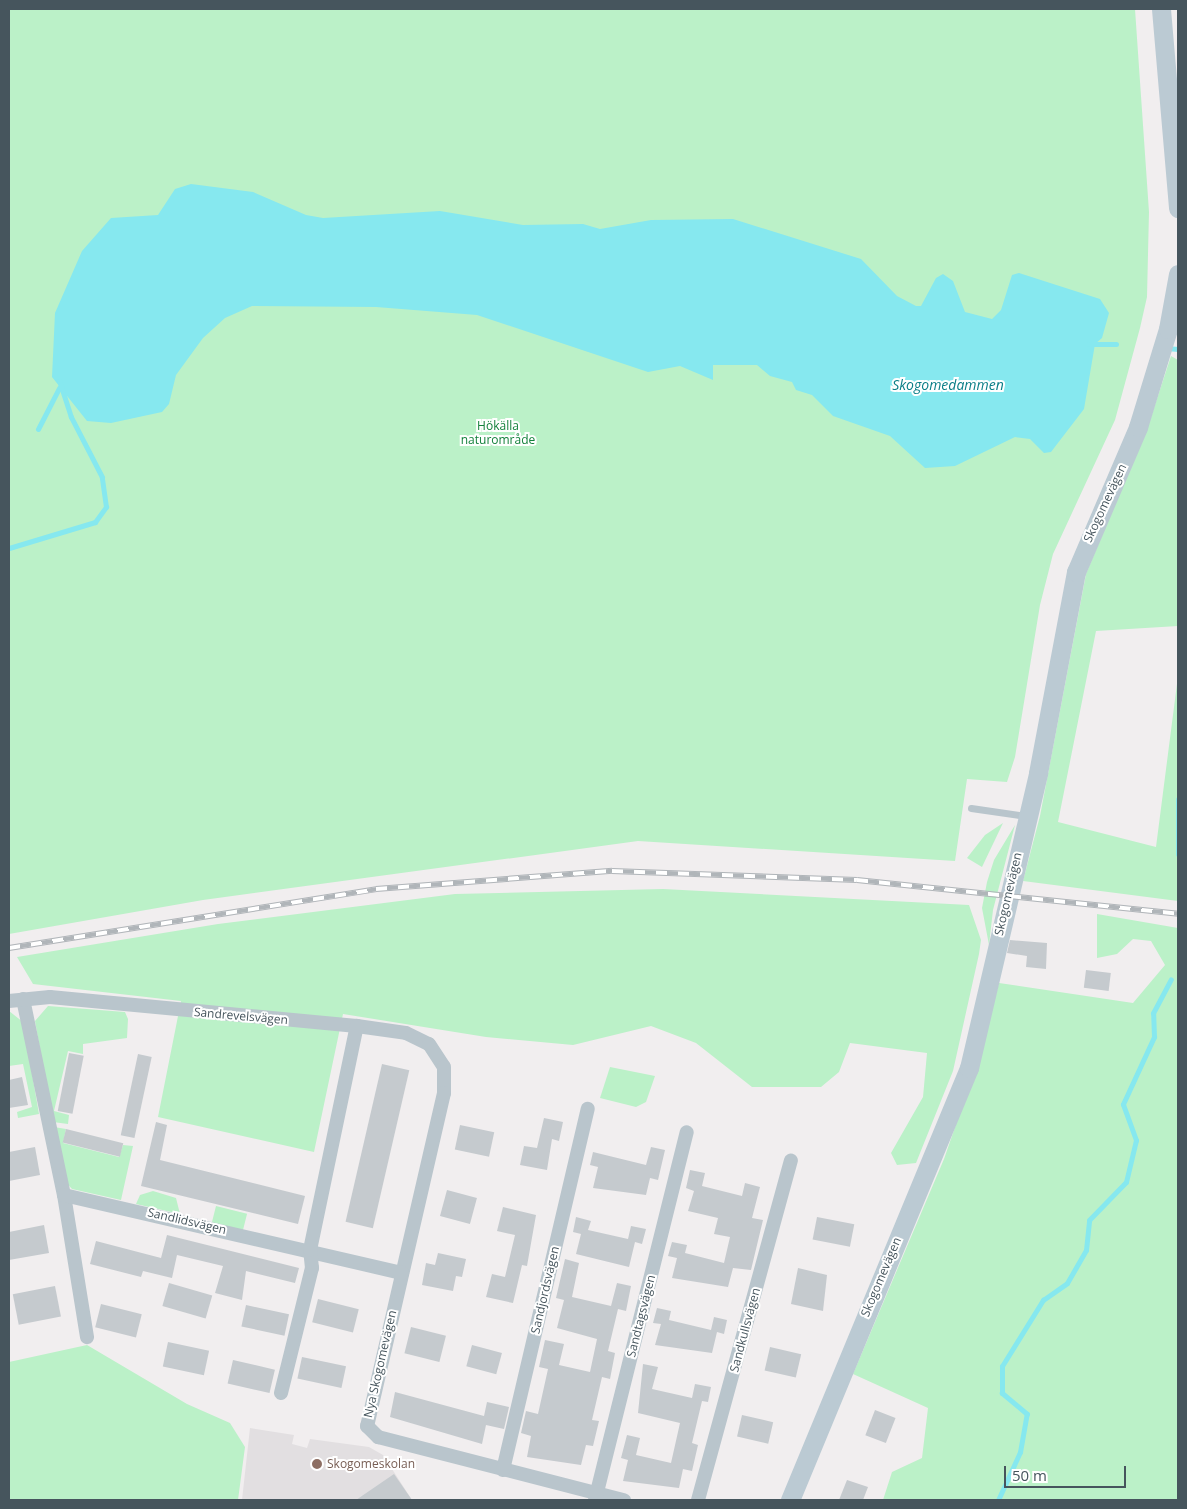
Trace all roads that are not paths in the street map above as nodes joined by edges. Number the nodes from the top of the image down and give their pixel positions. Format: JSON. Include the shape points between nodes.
{"nodes":[{"id":1,"x":1161,"y":9,"type":"edge"},
{"id":2,"x":1178,"y":208,"type":"edge"},
{"id":3,"x":1178,"y":274,"type":"edge"},
{"id":4,"x":971,"y":808,"type":"dead end"},
{"id":5,"x":1027,"y":816,"type":"junction"},
{"id":6,"x":23,"y":998,"type":"junction"},
{"id":7,"x":9,"y":1001,"type":"edge"},
{"id":8,"x":358,"y":1026,"type":"junction"},
{"id":9,"x":444,"y":1067,"type":"joint"},
{"id":10,"x":588,"y":1109,"type":"dead end"},
{"id":11,"x":687,"y":1132,"type":"dead end"},
{"id":12,"x":791,"y":1160,"type":"dead end"},
{"id":13,"x":64,"y":1195,"type":"junction"},
{"id":14,"x":310,"y":1250,"type":"junction"},
{"id":15,"x":402,"y":1273,"type":"junction"},
{"id":16,"x":87,"y":1337,"type":"dead end"},
{"id":17,"x":281,"y":1393,"type":"dead end"},
{"id":18,"x":503,"y":1470,"type":"junction"},
{"id":19,"x":596,"y":1497,"type":"edge"},
{"id":20,"x":624,"y":1500,"type":"edge"},
{"id":21,"x":698,"y":1500,"type":"edge"},
{"id":22,"x":790,"y":1500,"type":"edge"}],
"edges":[{"from":1,"to":2,"type":"street"},
{"from":3,"to":5,"type":"street","name":"Skogomevägen","via":[[1168,330],[1138,427],[1076,572]]},
{"from":4,"to":5,"type":"lane"},
{"from":5,"to":22,"type":"street","name":"Skogomevägen","via":[[966,1076]]},
{"from":6,"to":7,"type":"street","name":"Sandrevelsvägen"},
{"from":6,"to":8,"type":"street","name":"Sandrevelsvägen","via":[[50,997]]},
{"from":6,"to":13,"type":"street"},
{"from":8,"to":9,"type":"street","name":"Sandrevelsvägen","via":[[418,1037],[435,1050]]},
{"from":8,"to":14,"type":"street"},
{"from":9,"to":15,"type":"street","name":"Nya Skogomevägen","via":[[444,1093]]},
{"from":10,"to":18,"type":"street","name":"Sandjordsvägen"},
{"from":11,"to":19,"type":"street","name":"Sandtagsvägen"},
{"from":12,"to":21,"type":"street","name":"Sandkullsvägen"},
{"from":13,"to":14,"type":"street","name":"Sandlidsvägen"},
{"from":13,"to":16,"type":"street"},
{"from":14,"to":15,"type":"street","name":"Sandlidsvägen"},
{"from":14,"to":17,"type":"street","via":[[312,1268]]},
{"from":15,"to":18,"type":"street","name":"Nya Skogomevägen","via":[[367,1416],[370,1432]]},
{"from":18,"to":19,"type":"street","name":"Nya Skogomevägen"},
{"from":19,"to":20,"type":"street","name":"Nya Skogomevägen"}]}
